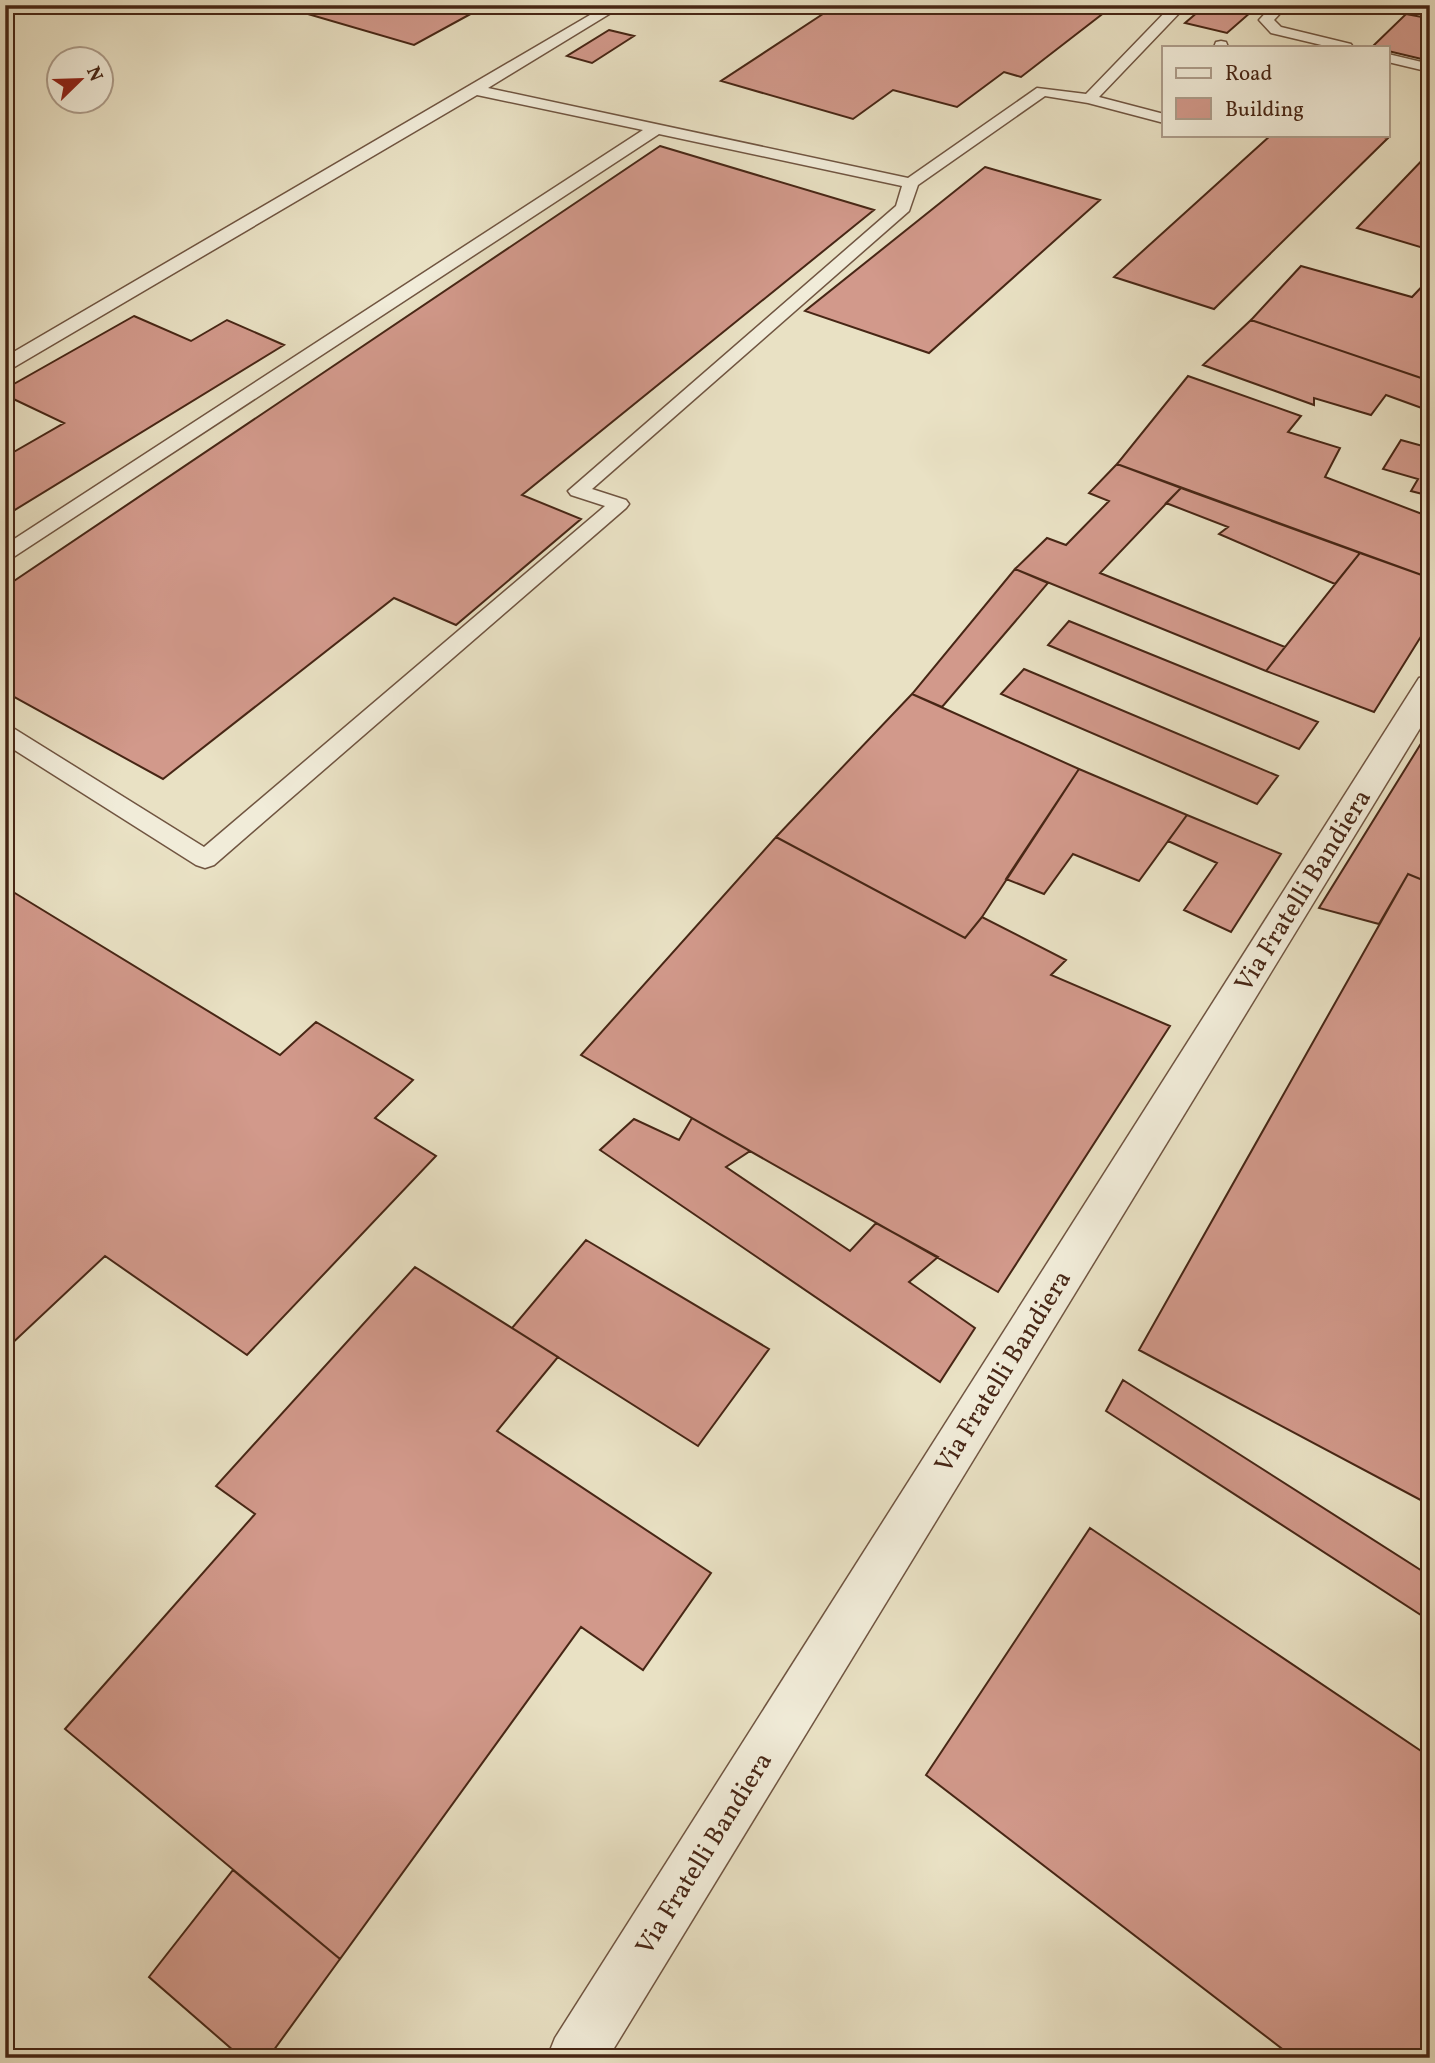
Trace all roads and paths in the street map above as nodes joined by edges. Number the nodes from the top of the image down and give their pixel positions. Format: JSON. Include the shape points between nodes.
{"nodes":[{"id":1,"x":617,"y":5,"type":"edge"},
{"id":2,"x":1180,"y":5,"type":"edge"},
{"id":3,"x":1281,"y":5,"type":"edge"},
{"id":4,"x":1342,"y":46,"type":"edge"},
{"id":5,"x":1390,"y":58,"type":"edge"},
{"id":6,"x":1430,"y":68,"type":"edge"},
{"id":7,"x":475,"y":90,"type":"junction"},
{"id":8,"x":1089,"y":99,"type":"junction"},
{"id":9,"x":1162,"y":118,"type":"edge"},
{"id":10,"x":657,"y":128,"type":"junction"},
{"id":11,"x":911,"y":183,"type":"junction"},
{"id":12,"x":5,"y":365,"type":"edge"},
{"id":13,"x":5,"y":554,"type":"edge"},
{"id":14,"x":1430,"y":685,"type":"edge"},
{"id":15,"x":5,"y":733,"type":"edge"},
{"id":16,"x":575,"y":2058,"type":"edge"}],
"edges":[{"from":1,"to":7,"type":"lane"},
{"from":2,"to":8,"type":"lane"},
{"from":3,"to":4,"type":"lane","via":[[1266,20],[1276,30]]},
{"from":5,"to":6,"type":"lane"},
{"from":7,"to":10,"type":"lane"},
{"from":7,"to":12,"type":"lane"},
{"from":8,"to":9,"type":"lane"},
{"from":8,"to":11,"type":"lane","via":[[1042,91]]},
{"from":10,"to":11,"type":"lane"},
{"from":10,"to":13,"type":"lane"},
{"from":11,"to":15,"type":"lane","via":[[903,208],[578,491],[619,504],[205,859]]},
{"from":14,"to":16,"type":"street","name":"Via Fratelli Bandiera"}]}
